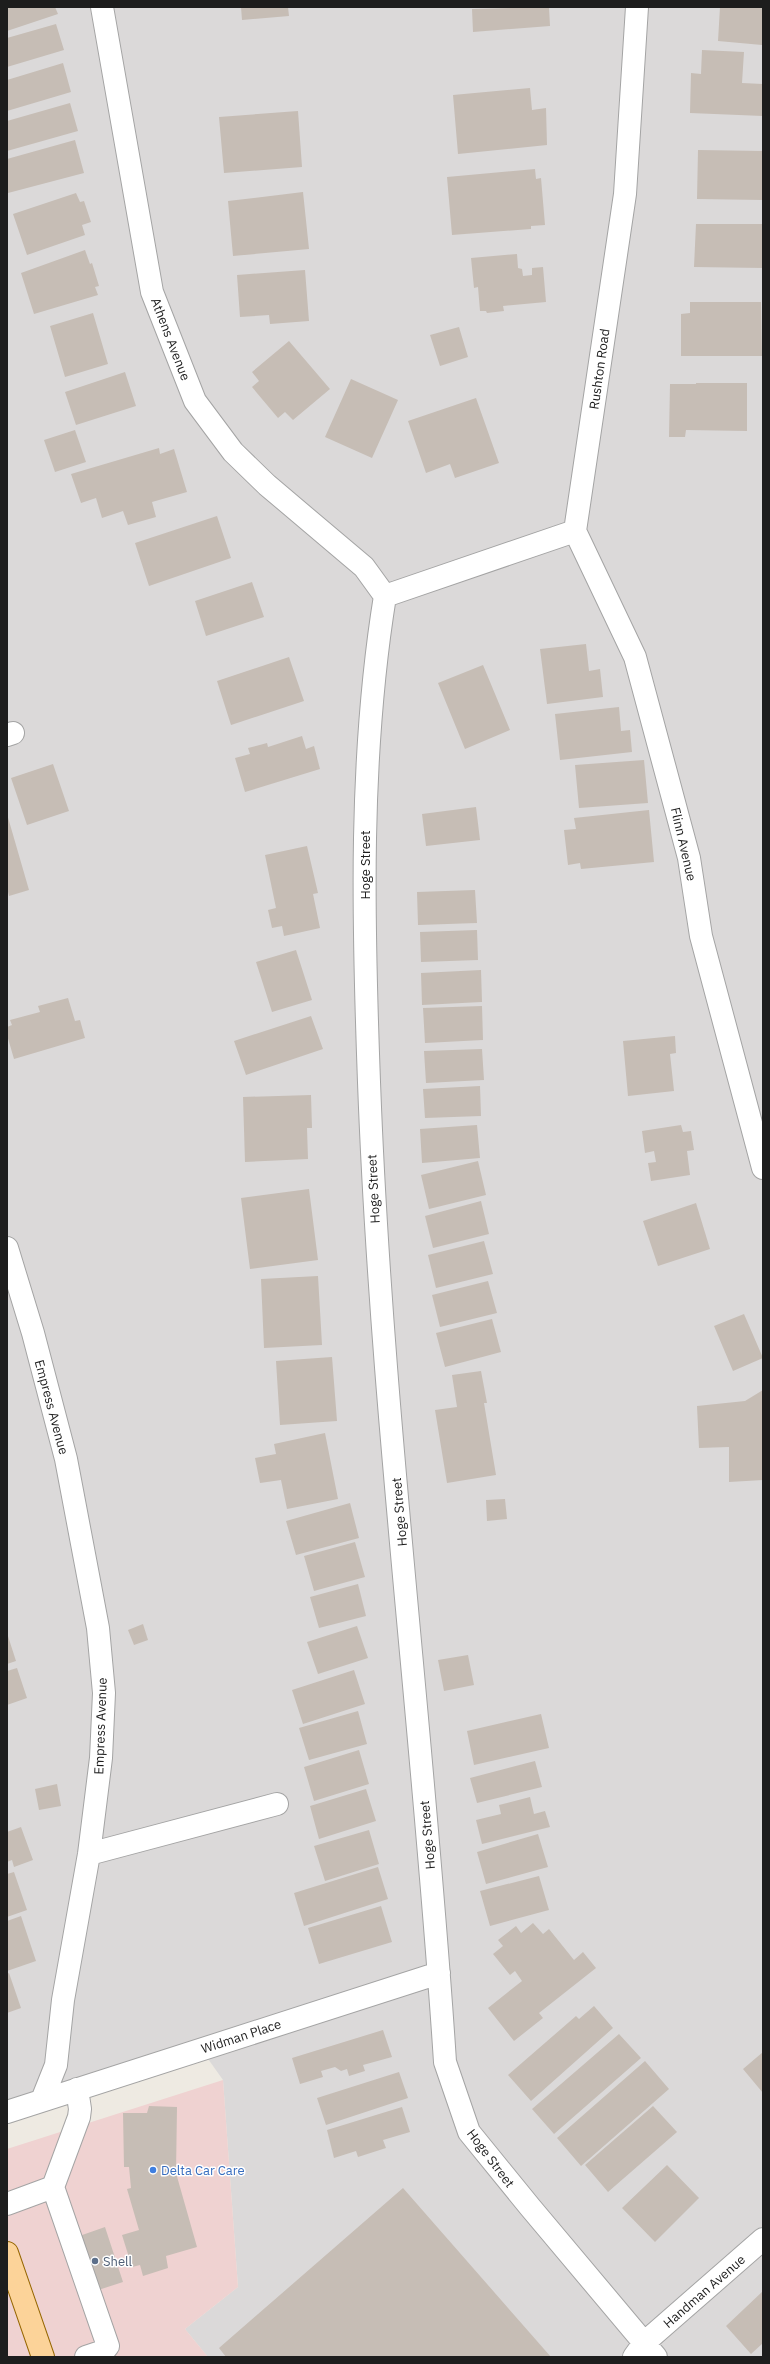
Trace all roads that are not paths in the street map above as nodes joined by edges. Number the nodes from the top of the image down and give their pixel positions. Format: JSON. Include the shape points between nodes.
{"nodes":[{"id":1,"x":102,"y":7,"type":"edge"},
{"id":2,"x":637,"y":7,"type":"edge"},
{"id":3,"x":575,"y":531,"type":"junction"},
{"id":4,"x":385,"y":596,"type":"junction"},
{"id":5,"x":763,"y":1168,"type":"edge"},
{"id":6,"x":7,"y":1248,"type":"edge"},
{"id":7,"x":278,"y":1804,"type":"dead end"},
{"id":8,"x":89,"y":1854,"type":"junction"},
{"id":9,"x":439,"y":1973,"type":"junction"},
{"id":10,"x":77,"y":2089,"type":"junction"},
{"id":11,"x":42,"y":2100,"type":"junction"},
{"id":12,"x":7,"y":2112,"type":"edge"},
{"id":13,"x":53,"y":2186,"type":"junction"},
{"id":14,"x":7,"y":2204,"type":"edge"},
{"id":15,"x":763,"y":2240,"type":"edge"},
{"id":16,"x":7,"y":2253,"type":"edge"},
{"id":17,"x":645,"y":2352,"type":"edge"},
{"id":18,"x":43,"y":2357,"type":"edge"},
{"id":19,"x":86,"y":2357,"type":"edge"}],
"edges":[{"from":1,"to":4,"type":"street","name":"Athens Avenue","via":[[152,292],[195,402],[233,452],[267,485],[364,567]]},
{"from":2,"to":3,"type":"street","name":"Rushton Road","via":[[625,194]]},
{"from":3,"to":4,"type":"street"},
{"from":3,"to":5,"type":"street","name":"Flinn Avenue","via":[[635,657],[689,858],[701,936]]},
{"from":4,"to":9,"type":"street","name":"Hoge Street","via":[[372,700],[364,828],[366,1006],[374,1216]]},
{"from":6,"to":8,"type":"street","name":"Empress Avenue","via":[[34,1333],[66,1459],[98,1628],[104,1693],[101,1758]]},
{"from":7,"to":8,"type":"street"},
{"from":8,"to":11,"type":"street","name":"Empress Avenue","via":[[63,2000],[56,2065]]},
{"from":9,"to":10,"type":"street","name":"Widman Place"},
{"from":9,"to":17,"type":"street","name":"Hoge Street","via":[[445,2062],[469,2132]]},
{"from":10,"to":11,"type":"street","name":"Widman Place"},
{"from":10,"to":13,"type":"street","via":[[79,2117]]},
{"from":11,"to":12,"type":"street"},
{"from":13,"to":14,"type":"street"},
{"from":13,"to":19,"type":"street","via":[[108,2346]]},
{"from":15,"to":17,"type":"street","name":"Handman Avenue"},
{"from":16,"to":18,"type":"main road"}]}
